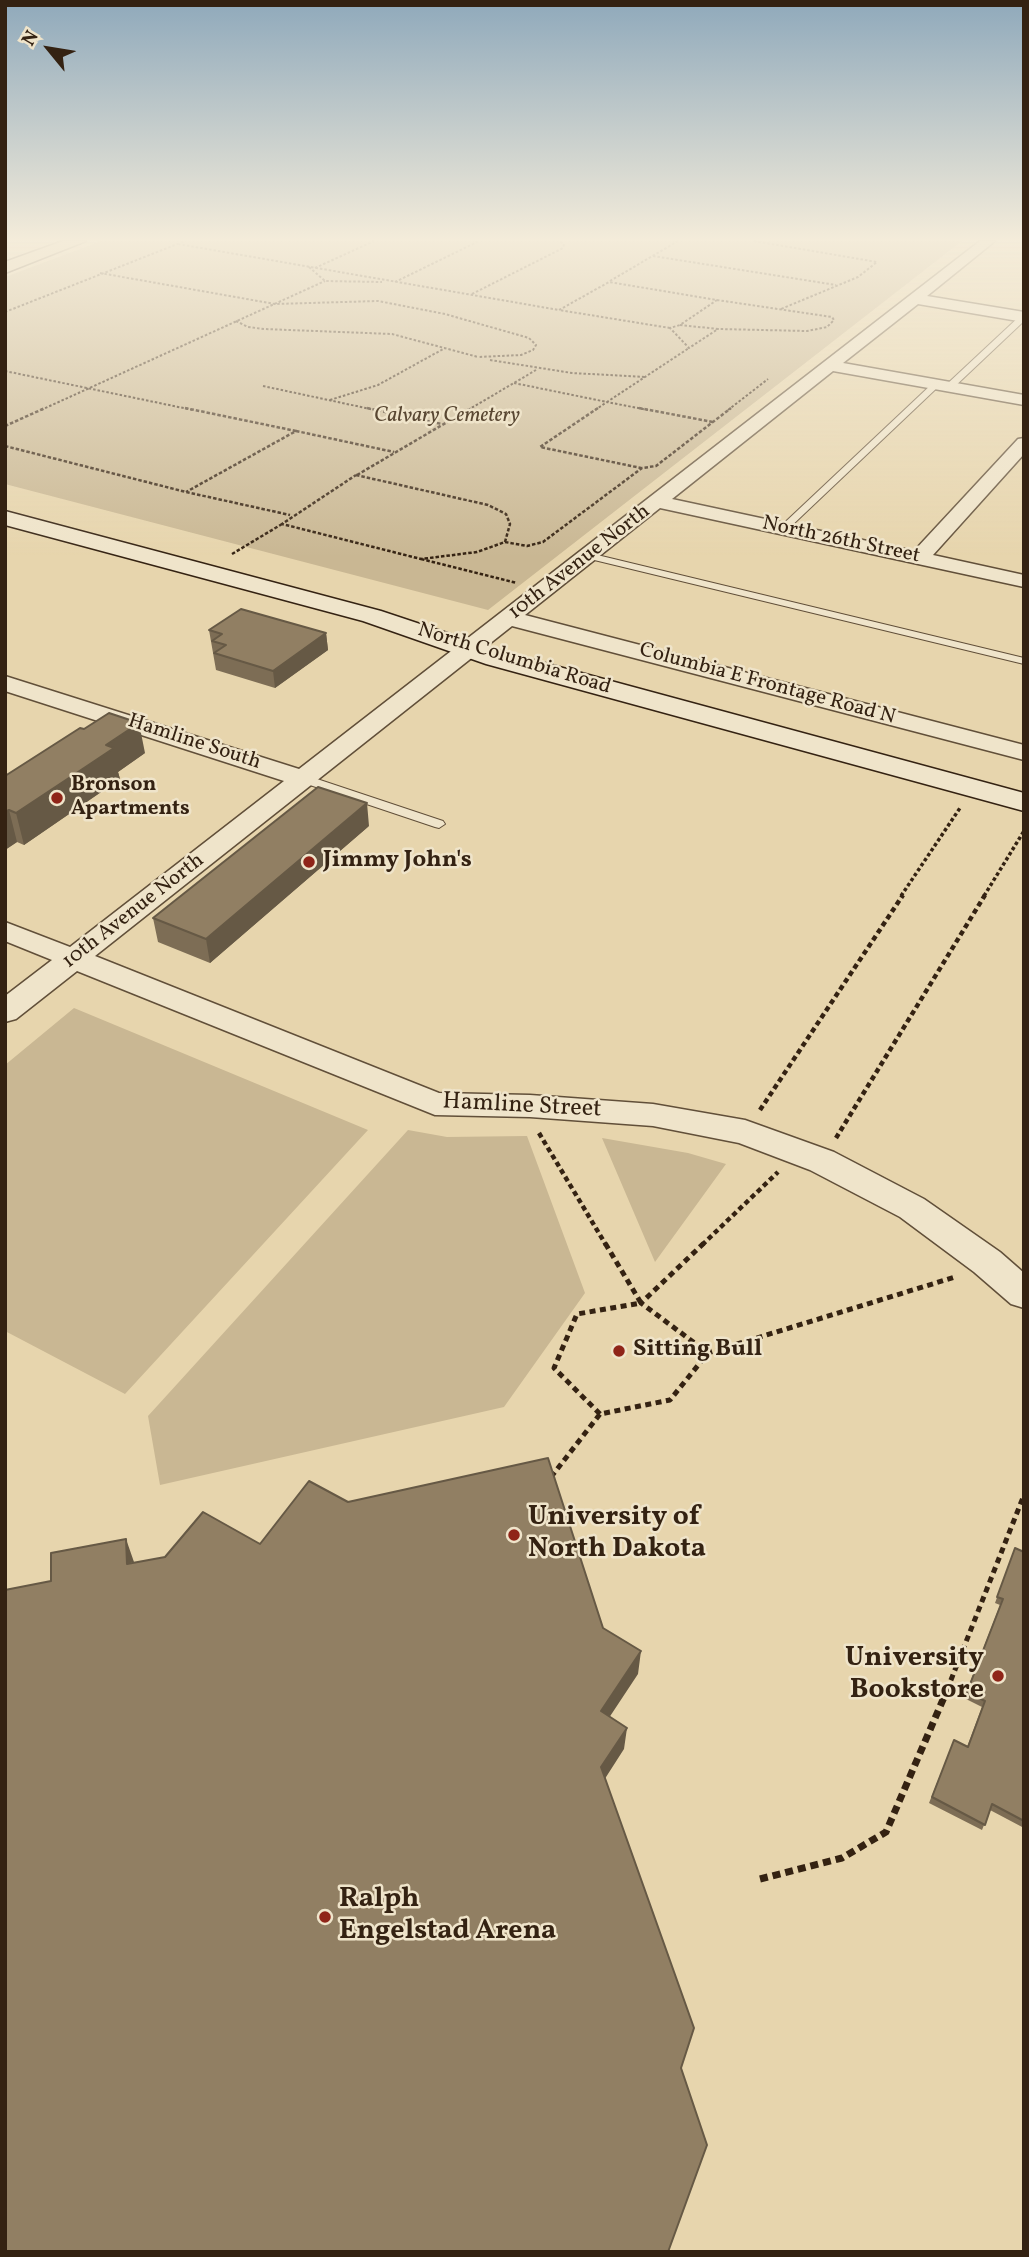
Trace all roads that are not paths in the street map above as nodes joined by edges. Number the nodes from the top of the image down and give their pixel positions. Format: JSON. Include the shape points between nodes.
{"nodes":[{"id":1,"x":856,"y":346,"type":"edge"},
{"id":2,"x":989,"y":346,"type":"edge"},
{"id":3,"x":831,"y":366,"type":"junction"},
{"id":4,"x":942,"y":386,"type":"junction"},
{"id":5,"x":1024,"y":400,"type":"edge"},
{"id":6,"x":1024,"y":443,"type":"edge"},
{"id":7,"x":5,"y":500,"type":"edge"},
{"id":8,"x":659,"y":502,"type":"junction"},
{"id":9,"x":5,"y":518,"type":"edge"},
{"id":10,"x":783,"y":528,"type":"junction"},
{"id":11,"x":589,"y":556,"type":"junction"},
{"id":12,"x":919,"y":558,"type":"junction"},
{"id":13,"x":1024,"y":581,"type":"edge"},
{"id":14,"x":509,"y":618,"type":"junction"},
{"id":15,"x":478,"y":642,"type":"junction"},
{"id":16,"x":1024,"y":661,"type":"edge"},
{"id":17,"x":5,"y":683,"type":"edge"},
{"id":18,"x":1024,"y":753,"type":"edge"},
{"id":19,"x":302,"y":778,"type":"junction"},
{"id":20,"x":1024,"y":780,"type":"edge"},
{"id":21,"x":1024,"y":802,"type":"edge"},
{"id":22,"x":439,"y":824,"type":"dead end"},
{"id":23,"x":5,"y":931,"type":"edge"},
{"id":24,"x":76,"y":959,"type":"junction"},
{"id":25,"x":5,"y":1012,"type":"edge"},
{"id":26,"x":530,"y":1106,"type":"joint"},
{"id":27,"x":1024,"y":1294,"type":"edge"}],
"edges":[{"from":1,"to":3,"type":"street","name":"10th Avenue North"},
{"from":2,"to":4,"type":"lane"},
{"from":3,"to":4,"type":"street"},
{"from":3,"to":8,"type":"street","name":"10th Avenue North"},
{"from":4,"to":5,"type":"street"},
{"from":4,"to":10,"type":"lane"},
{"from":6,"to":12,"type":"street"},
{"from":7,"to":15,"type":"main road","name":"North Columbia Road","via":[[406,608]]},
{"from":8,"to":10,"type":"street","name":"North 26th Street"},
{"from":8,"to":11,"type":"street","name":"10th Avenue North"},
{"from":9,"to":15,"type":"main road","name":"North Columbia Road"},
{"from":10,"to":12,"type":"street","name":"North 26th Street"},
{"from":11,"to":14,"type":"street","name":"10th Avenue North"},
{"from":11,"to":16,"type":"lane"},
{"from":12,"to":13,"type":"street","name":"North 26th Street"},
{"from":14,"to":15,"type":"street","name":"10th Avenue North"},
{"from":14,"to":18,"type":"street","name":"Columbia E Frontage Road N"},
{"from":15,"to":19,"type":"street","name":"10th Avenue North"},
{"from":15,"to":20,"type":"main road","name":"North Columbia Road"},
{"from":15,"to":21,"type":"main road","name":"North Columbia Road"},
{"from":17,"to":19,"type":"street","name":"Hamline South"},
{"from":19,"to":22,"type":"lane"},
{"from":19,"to":24,"type":"street","name":"10th Avenue North"},
{"from":23,"to":24,"type":"street","name":"Hamline Street"},
{"from":24,"to":25,"type":"street","name":"10th Avenue North"},
{"from":24,"to":26,"type":"street","name":"Hamline Street","via":[[435,1104]]},
{"from":26,"to":27,"type":"street","name":"Hamline Street","via":[[653,1115],[745,1132],[811,1157],[912,1208]]}]}
